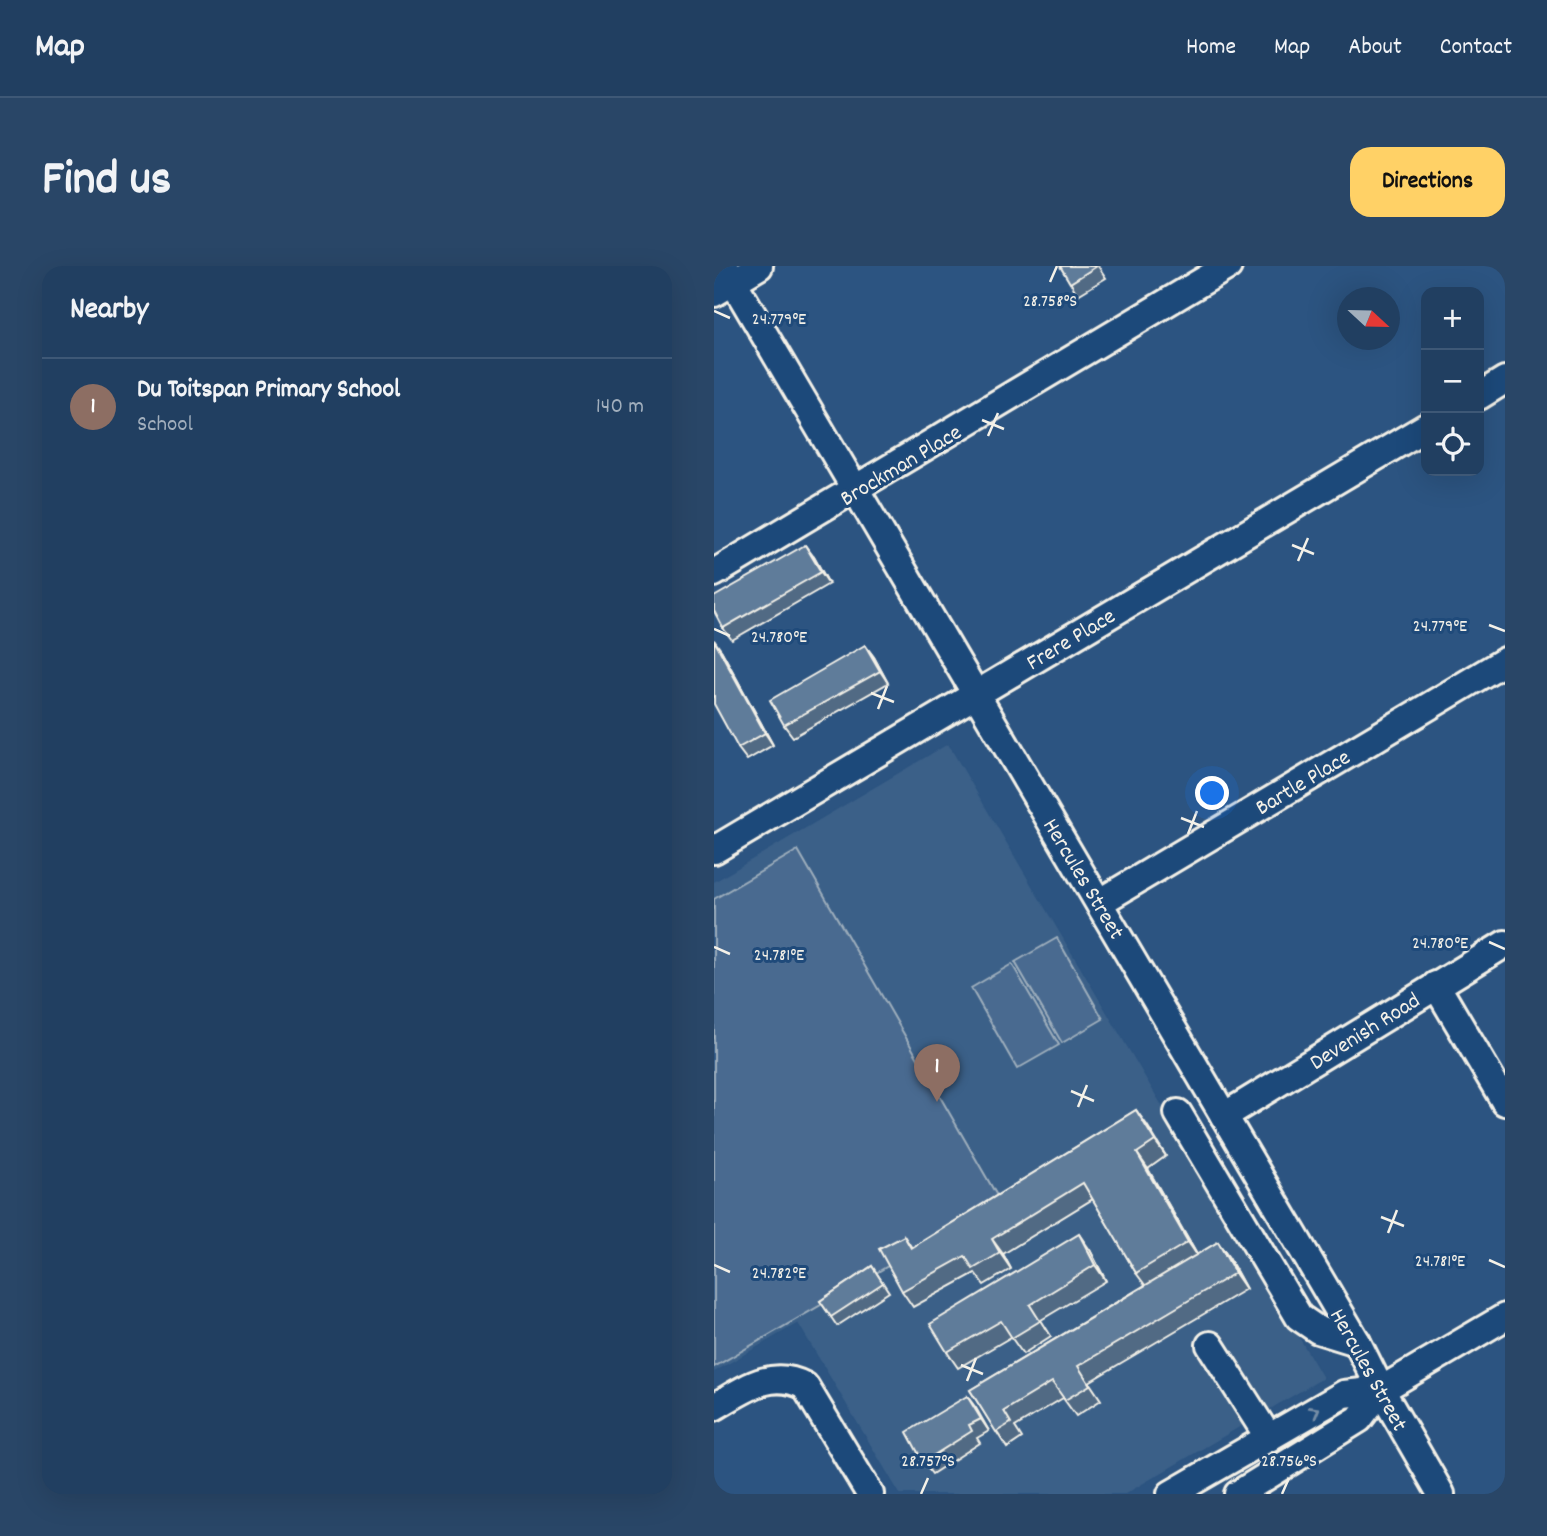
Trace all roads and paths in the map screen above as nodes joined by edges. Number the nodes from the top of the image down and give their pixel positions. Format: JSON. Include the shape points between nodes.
{"nodes":[{"id":1,"x":759,"y":266,"type":"edge"},
{"id":2,"x":1228,"y":266,"type":"edge"},
{"id":3,"x":724,"y":280,"type":"edge"},
{"id":4,"x":1505,"y":380,"type":"edge"},
{"id":5,"x":1484,"y":393,"type":"edge"},
{"id":6,"x":1421,"y":430,"type":"edge"},
{"id":7,"x":856,"y":490,"type":"junction"},
{"id":8,"x":714,"y":573,"type":"edge"},
{"id":9,"x":1505,"y":661,"type":"edge"},
{"id":10,"x":975,"y":694,"type":"junction"},
{"id":11,"x":714,"y":850,"type":"edge"},
{"id":12,"x":1100,"y":902,"type":"junction"},
{"id":13,"x":1505,"y":944,"type":"edge"},
{"id":14,"x":1436,"y":985,"type":"junction"},
{"id":15,"x":1505,"y":1102,"type":"edge"},
{"id":16,"x":1178,"y":1113,"type":"dead end"},
{"id":17,"x":1224,"y":1116,"type":"junction"},
{"id":18,"x":1505,"y":1317,"type":"edge"},
{"id":19,"x":1357,"y":1342,"type":"junction"},
{"id":20,"x":1210,"y":1345,"type":"dead end"},
{"id":21,"x":1381,"y":1390,"type":"junction"},
{"id":22,"x":714,"y":1407,"type":"edge"},
{"id":23,"x":1269,"y":1438,"type":"junction"},
{"id":24,"x":870,"y":1494,"type":"edge"},
{"id":25,"x":1171,"y":1494,"type":"edge"},
{"id":26,"x":1238,"y":1494,"type":"edge"},
{"id":27,"x":1441,"y":1494,"type":"edge"}],
"edges":[{"from":1,"to":3,"type":"street"},
{"from":2,"to":7,"type":"street","name":"Brockman Place"},
{"from":3,"to":7,"type":"street","name":"Hercules Street"},
{"from":4,"to":5,"type":"street"},
{"from":6,"to":10,"type":"street","name":"Frere Place"},
{"from":7,"to":8,"type":"street","name":"Brockman Place"},
{"from":7,"to":10,"type":"street","name":"Hercules Street"},
{"from":9,"to":12,"type":"street","name":"Bartle Place"},
{"from":10,"to":11,"type":"street","name":"Frere Place"},
{"from":10,"to":12,"type":"street","name":"Hercules Street"},
{"from":12,"to":17,"type":"street","name":"Hercules Street"},
{"from":13,"to":14,"type":"street","name":"Devenish Road"},
{"from":14,"to":15,"type":"street"},
{"from":14,"to":17,"type":"street","name":"Devenish Road"},
{"from":16,"to":19,"type":"street","via":[[1299,1317],[1318,1331]]},
{"from":17,"to":19,"type":"street","name":"Hercules Street"},
{"from":18,"to":21,"type":"street"},
{"from":19,"to":21,"type":"street","name":"Hercules Street"},
{"from":20,"to":23,"type":"street"},
{"from":23,"to":21,"type":"street","one_way":true,"via":[[1344,1394]]},
{"from":21,"to":26,"type":"street","via":[[1359,1419]]},
{"from":21,"to":27,"type":"street","name":"Hercules Street"},
{"from":22,"to":24,"type":"street","via":[[771,1377],[793,1380],[812,1395]]},
{"from":23,"to":25,"type":"street"}]}
